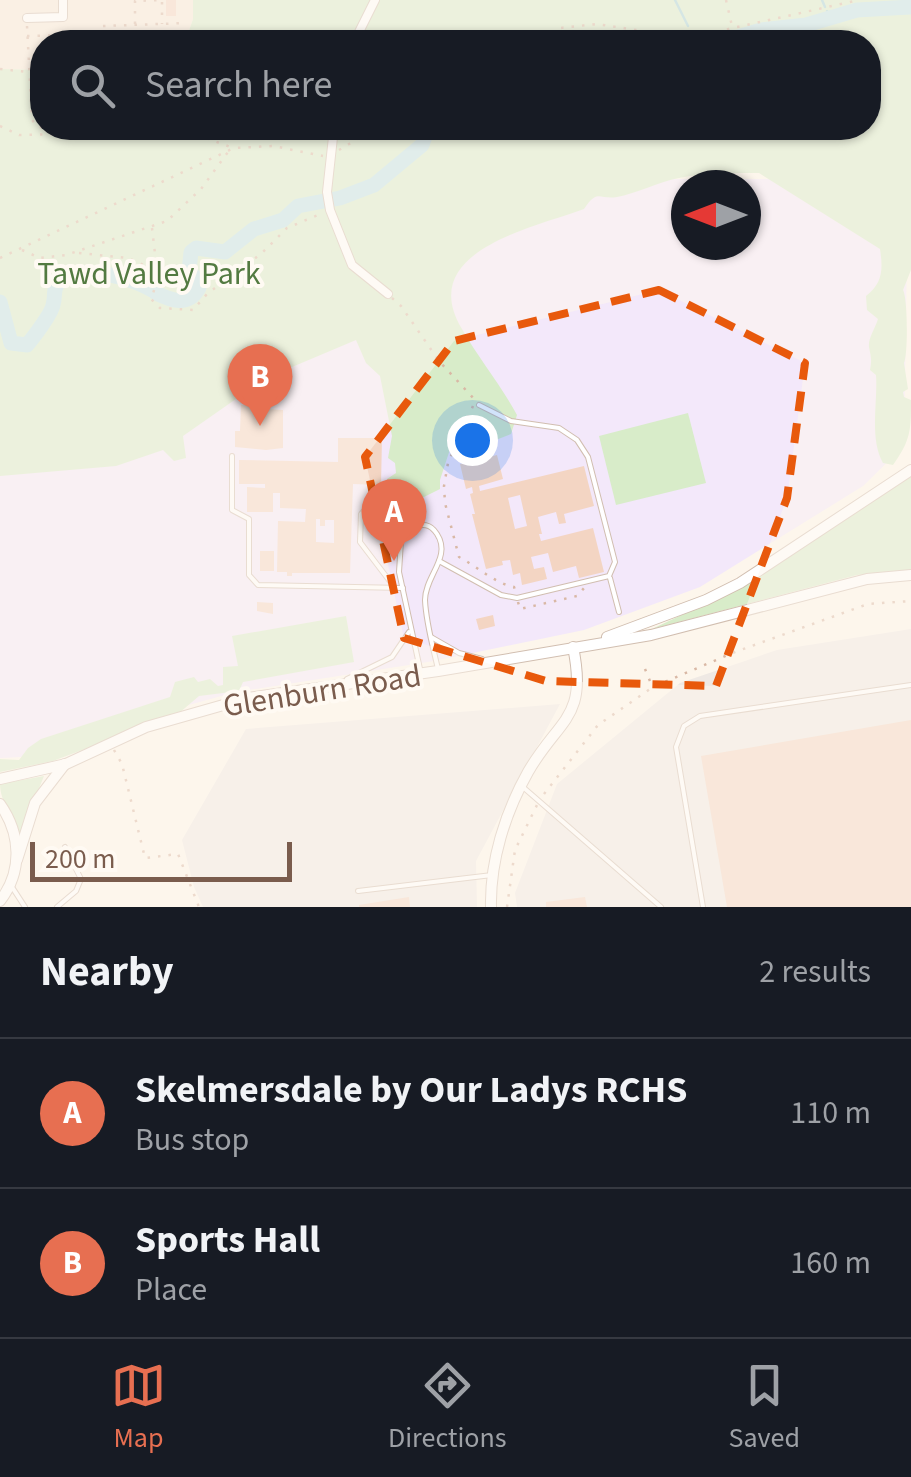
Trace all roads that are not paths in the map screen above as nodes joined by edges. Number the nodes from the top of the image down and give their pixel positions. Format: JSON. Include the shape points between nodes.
{"nodes":[{"id":1,"x":63,"y":0,"type":"edge"},
{"id":2,"x":374,"y":0,"type":"edge"},
{"id":3,"x":27,"y":18,"type":"road end"},
{"id":4,"x":360,"y":30,"type":"edge"},
{"id":5,"x":332,"y":140,"type":"edge"},
{"id":6,"x":388,"y":294,"type":"road end"},
{"id":7,"x":480,"y":405,"type":"road end"},
{"id":8,"x":232,"y":456,"type":"dead end"},
{"id":9,"x":911,"y":470,"type":"edge"},
{"id":10,"x":411,"y":527,"type":"junction"},
{"id":11,"x":439,"y":561,"type":"junction"},
{"id":12,"x":911,"y":575,"type":"edge"},
{"id":13,"x":609,"y":576,"type":"junction"},
{"id":14,"x":394,"y":588,"type":"junction"},
{"id":15,"x":403,"y":588,"type":"junction"},
{"id":16,"x":619,"y":612,"type":"dead end"},
{"id":17,"x":410,"y":630,"type":"junction"},
{"id":18,"x":432,"y":637,"type":"junction"},
{"id":19,"x":587,"y":645,"type":"junction"},
{"id":20,"x":573,"y":647,"type":"junction"},
{"id":21,"x":496,"y":661,"type":"junction"},
{"id":22,"x":438,"y":671,"type":"junction"},
{"id":23,"x":421,"y":674,"type":"junction"},
{"id":24,"x":911,"y":684,"type":"edge"},
{"id":25,"x":334,"y":686,"type":"junction"},
{"id":26,"x":66,"y":764,"type":"junction"},
{"id":27,"x":0,"y":779,"type":"edge"},
{"id":28,"x":520,"y":786,"type":"junction"},
{"id":29,"x":0,"y":804,"type":"edge"},
{"id":30,"x":65,"y":848,"type":"dead end"},
{"id":31,"x":17,"y":860,"type":"junction"},
{"id":32,"x":492,"y":875,"type":"junction"},
{"id":33,"x":12,"y":882,"type":"junction"},
{"id":34,"x":358,"y":891,"type":"dead end"},
{"id":35,"x":0,"y":900,"type":"edge"},
{"id":36,"x":25,"y":907,"type":"edge"},
{"id":37,"x":57,"y":907,"type":"edge"},
{"id":38,"x":491,"y":907,"type":"edge"},
{"id":39,"x":661,"y":907,"type":"edge"},
{"id":40,"x":703,"y":907,"type":"edge"}],
"edges":[{"from":1,"to":3,"type":"street","via":[[63,18]]},
{"from":2,"to":4,"type":"street"},
{"from":5,"to":6,"type":"street","via":[[330,210],[352,265]]},
{"from":7,"to":13,"type":"lane","via":[[511,421],[559,428],[577,440],[604,510],[615,562]]},
{"from":8,"to":14,"type":"lane","via":[[232,510],[249,519],[253,583]]},
{"from":9,"to":19,"type":"street","name":"Glenburn Road","via":[[740,583]]},
{"from":10,"to":11,"type":"lane","via":[[433,528],[442,542]]},
{"from":10,"to":14,"type":"lane","via":[[389,499],[375,499],[361,514],[360,542]]},
{"from":10,"to":15,"type":"lane","via":[[401,540]]},
{"from":11,"to":13,"type":"lane","via":[[517,598]]},
{"from":11,"to":18,"type":"lane","via":[[426,592]]},
{"from":12,"to":19,"type":"street","name":"Glenburn Road","via":[[867,579],[700,624]]},
{"from":13,"to":16,"type":"lane"},
{"from":14,"to":15,"type":"lane"},
{"from":15,"to":17,"type":"lane"},
{"from":17,"to":23,"type":"lane"},
{"from":17,"to":25,"type":"lane","via":[[392,657]]},
{"from":18,"to":21,"type":"lane"},
{"from":18,"to":22,"type":"lane"},
{"from":19,"to":20,"type":"street","name":"Glenburn Road"},
{"from":20,"to":21,"type":"street","name":"Glenburn Road"},
{"from":20,"to":28,"type":"street","via":[[579,674],[573,710]]},
{"from":21,"to":22,"type":"street","name":"Glenburn Road"},
{"from":22,"to":23,"type":"street","name":"Glenburn Road"},
{"from":23,"to":25,"type":"street","name":"Glenburn Road"},
{"from":24,"to":40,"type":"lane","via":[[700,716],[684,726],[676,747]]},
{"from":25,"to":26,"type":"street","name":"Glenburn Road","via":[[248,698],[146,728]]},
{"from":26,"to":27,"type":"street","name":"Glenburn Road"},
{"from":26,"to":31,"type":"street","name":"Glenburn Road","via":[[36,804]]},
{"from":28,"to":32,"type":"street"},
{"from":28,"to":39,"type":"lane"},
{"from":29,"to":31,"type":"street","via":[[15,834]]},
{"from":30,"to":37,"type":"lane","via":[[82,879]]},
{"from":31,"to":33,"type":"street","name":"Glenburn Road"},
{"from":32,"to":34,"type":"lane"},
{"from":32,"to":38,"type":"street"},
{"from":33,"to":35,"type":"street"},
{"from":33,"to":36,"type":"lane"}]}
